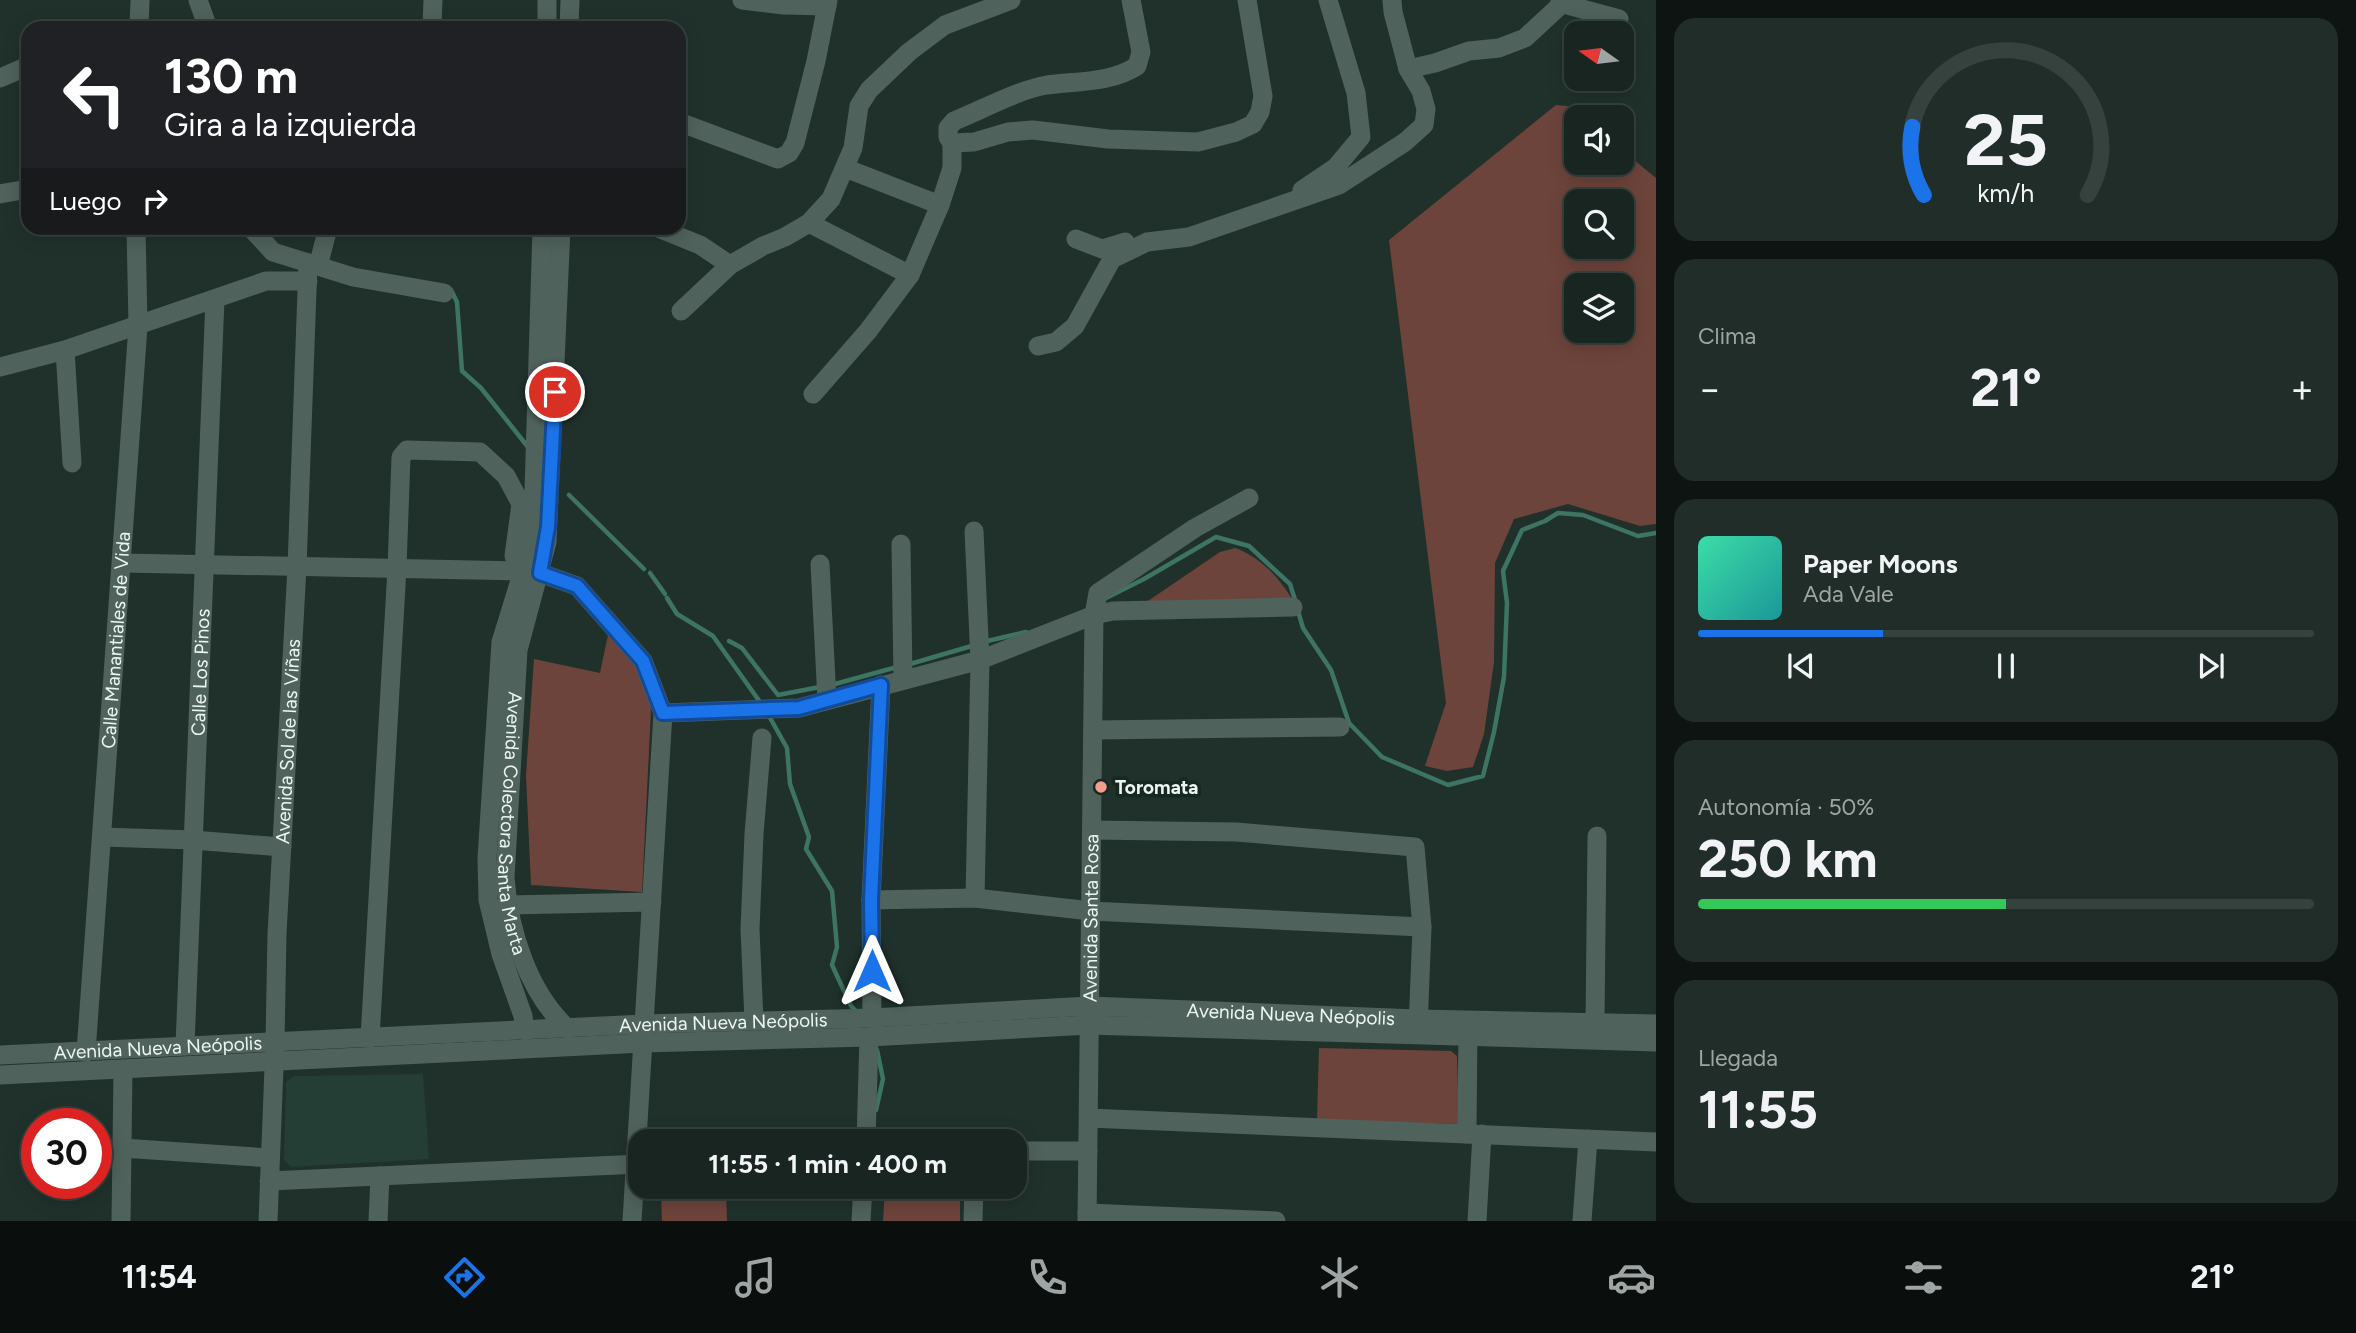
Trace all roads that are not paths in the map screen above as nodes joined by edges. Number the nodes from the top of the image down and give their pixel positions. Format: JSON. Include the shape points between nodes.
{"nodes":[{"id":1,"x":140,"y":0,"type":"edge"},
{"id":2,"x":198,"y":0,"type":"edge"},
{"id":3,"x":433,"y":0,"type":"edge"},
{"id":4,"x":547,"y":0,"type":"edge"},
{"id":5,"x":570,"y":0,"type":"edge"},
{"id":6,"x":742,"y":0,"type":"edge"},
{"id":7,"x":1011,"y":0,"type":"edge"},
{"id":8,"x":1130,"y":0,"type":"edge"},
{"id":9,"x":1247,"y":0,"type":"edge"},
{"id":10,"x":1328,"y":0,"type":"edge"},
{"id":11,"x":1392,"y":0,"type":"edge"},
{"id":12,"x":1564,"y":1,"type":"edge"},
{"id":13,"x":827,"y":3,"type":"edge"},
{"id":14,"x":1619,"y":19,"type":"dead end"},
{"id":15,"x":139,"y":21,"type":"edge"},
{"id":16,"x":206,"y":21,"type":"edge"},
{"id":17,"x":432,"y":21,"type":"edge"},
{"id":18,"x":547,"y":21,"type":"edge"},
{"id":19,"x":569,"y":21,"type":"edge"},
{"id":20,"x":21,"y":69,"type":"edge"},
{"id":21,"x":1408,"y":69,"type":"junction"},
{"id":22,"x":0,"y":78,"type":"edge"},
{"id":23,"x":686,"y":125,"type":"edge"},
{"id":24,"x":952,"y":143,"type":"junction"},
{"id":25,"x":845,"y":168,"type":"junction"},
{"id":26,"x":21,"y":190,"type":"edge"},
{"id":27,"x":0,"y":194,"type":"edge"},
{"id":28,"x":1280,"y":204,"type":"junction"},
{"id":29,"x":940,"y":205,"type":"junction"},
{"id":30,"x":809,"y":223,"type":"junction"},
{"id":31,"x":136,"y":235,"type":"edge"},
{"id":32,"x":257,"y":235,"type":"edge"},
{"id":33,"x":325,"y":235,"type":"edge"},
{"id":34,"x":542,"y":235,"type":"edge"},
{"id":35,"x":561,"y":235,"type":"edge"},
{"id":36,"x":675,"y":235,"type":"edge"},
{"id":37,"x":1076,"y":239,"type":"dead end"},
{"id":38,"x":1147,"y":242,"type":"junction"},
{"id":39,"x":730,"y":265,"type":"junction"},
{"id":40,"x":311,"y":270,"type":"junction"},
{"id":41,"x":910,"y":275,"type":"junction"},
{"id":42,"x":444,"y":293,"type":"dead end"},
{"id":43,"x":215,"y":299,"type":"junction"},
{"id":44,"x":681,"y":312,"type":"dead end"},
{"id":45,"x":138,"y":326,"type":"junction"},
{"id":46,"x":1038,"y":346,"type":"dead end"},
{"id":47,"x":65,"y":350,"type":"junction"},
{"id":48,"x":0,"y":367,"type":"edge"},
{"id":49,"x":813,"y":394,"type":"dead end"},
{"id":50,"x":72,"y":463,"type":"dead end"},
{"id":51,"x":1249,"y":498,"type":"dead end"},
{"id":52,"x":974,"y":531,"type":"dead end"},
{"id":53,"x":901,"y":544,"type":"dead end"},
{"id":54,"x":123,"y":563,"type":"junction"},
{"id":55,"x":820,"y":564,"type":"dead end"},
{"id":56,"x":204,"y":565,"type":"junction"},
{"id":57,"x":297,"y":566,"type":"junction"},
{"id":58,"x":397,"y":568,"type":"junction"},
{"id":59,"x":525,"y":571,"type":"junction"},
{"id":60,"x":1293,"y":607,"type":"dead end"},
{"id":61,"x":1094,"y":615,"type":"junction"},
{"id":62,"x":980,"y":660,"type":"junction"},
{"id":63,"x":903,"y":679,"type":"junction"},
{"id":64,"x":881,"y":685,"type":"junction"},
{"id":65,"x":827,"y":700,"type":"junction"},
{"id":66,"x":663,"y":713,"type":"junction"},
{"id":67,"x":1340,"y":727,"type":"dead end"},
{"id":68,"x":1093,"y":730,"type":"junction"},
{"id":69,"x":762,"y":738,"type":"dead end"},
{"id":70,"x":1092,"y":830,"type":"junction"},
{"id":71,"x":1597,"y":836,"type":"dead end"},
{"id":72,"x":102,"y":837,"type":"junction"},
{"id":73,"x":193,"y":840,"type":"junction"},
{"id":74,"x":282,"y":847,"type":"junction"},
{"id":75,"x":975,"y":898,"type":"junction"},
{"id":76,"x":871,"y":900,"type":"junction"},
{"id":77,"x":652,"y":902,"type":"junction"},
{"id":78,"x":507,"y":905,"type":"junction"},
{"id":79,"x":1091,"y":911,"type":"junction"},
{"id":80,"x":1422,"y":927,"type":"junction"},
{"id":81,"x":1089,"y":1015,"type":"junction"},
{"id":82,"x":754,"y":1021,"type":"junction"},
{"id":83,"x":1595,"y":1023,"type":"junction"},
{"id":84,"x":1656,"y":1024,"type":"edge"},
{"id":85,"x":870,"y":1027,"type":"junction"},
{"id":86,"x":1418,"y":1028,"type":"junction"},
{"id":87,"x":568,"y":1029,"type":"junction"},
{"id":88,"x":1467,"y":1029,"type":"junction"},
{"id":89,"x":1494,"y":1030,"type":"junction"},
{"id":90,"x":526,"y":1031,"type":"junction"},
{"id":91,"x":644,"y":1034,"type":"junction"},
{"id":92,"x":370,"y":1038,"type":"junction"},
{"id":93,"x":1656,"y":1042,"type":"edge"},
{"id":94,"x":185,"y":1045,"type":"junction"},
{"id":95,"x":86,"y":1052,"type":"junction"},
{"id":96,"x":275,"y":1052,"type":"junction"},
{"id":97,"x":0,"y":1055,"type":"edge"},
{"id":98,"x":123,"y":1069,"type":"junction"},
{"id":99,"x":0,"y":1075,"type":"edge"},
{"id":100,"x":1089,"y":1118,"type":"junction"},
{"id":101,"x":640,"y":1129,"type":"edge"},
{"id":102,"x":866,"y":1129,"type":"edge"},
{"id":103,"x":1475,"y":1134,"type":"junction"},
{"id":104,"x":1588,"y":1139,"type":"junction"},
{"id":105,"x":1656,"y":1142,"type":"edge"},
{"id":106,"x":122,"y":1148,"type":"junction"},
{"id":107,"x":1027,"y":1151,"type":"edge"},
{"id":108,"x":1088,"y":1151,"type":"junction"},
{"id":109,"x":270,"y":1158,"type":"junction"},
{"id":110,"x":628,"y":1164,"type":"edge"},
{"id":111,"x":380,"y":1175,"type":"junction"},
{"id":112,"x":269,"y":1181,"type":"junction"},
{"id":113,"x":634,"y":1199,"type":"edge"},
{"id":114,"x":862,"y":1199,"type":"edge"},
{"id":115,"x":974,"y":1199,"type":"edge"},
{"id":116,"x":1087,"y":1217,"type":"edge"},
{"id":117,"x":121,"y":1221,"type":"edge"},
{"id":118,"x":268,"y":1221,"type":"edge"},
{"id":119,"x":378,"y":1221,"type":"edge"},
{"id":120,"x":632,"y":1221,"type":"edge"},
{"id":121,"x":861,"y":1221,"type":"edge"},
{"id":122,"x":973,"y":1221,"type":"edge"},
{"id":123,"x":1276,"y":1221,"type":"edge"},
{"id":124,"x":1477,"y":1221,"type":"edge"},
{"id":125,"x":1582,"y":1221,"type":"edge"}],
"edges":[{"from":1,"to":15,"type":"street"},
{"from":2,"to":16,"type":"street"},
{"from":3,"to":17,"type":"street"},
{"from":4,"to":18,"type":"street"},
{"from":5,"to":19,"type":"street"},
{"from":6,"to":13,"type":"street","via":[[784,5]]},
{"from":7,"to":25,"type":"street","via":[[945,25],[869,90],[859,106]]},
{"from":8,"to":24,"type":"street","via":[[1141,51],[1138,66],[1082,83],[1045,86],[954,121],[948,128]]},
{"from":9,"to":24,"type":"street","via":[[1263,96],[1253,124],[1198,142],[1108,139],[1033,130]]},
{"from":10,"to":28,"type":"street","via":[[1356,93],[1361,137],[1336,167]]},
{"from":11,"to":21,"type":"street"},
{"from":12,"to":14,"type":"street"},
{"from":12,"to":21,"type":"street","via":[[1525,38]]},
{"from":13,"to":23,"type":"street","via":[[816,61],[789,153],[778,159]]},
{"from":20,"to":22,"type":"street"},
{"from":21,"to":28,"type":"street","via":[[1421,91],[1424,125],[1339,185]]},
{"from":24,"to":29,"type":"street","via":[[952,168]]},
{"from":25,"to":29,"type":"street"},
{"from":25,"to":30,"type":"street","via":[[831,199]]},
{"from":26,"to":27,"type":"street"},
{"from":28,"to":38,"type":"street","via":[[1189,237]]},
{"from":29,"to":41,"type":"street"},
{"from":30,"to":39,"type":"street"},
{"from":30,"to":41,"type":"street"},
{"from":31,"to":45,"type":"street","name":"Calle Manantiales de Vida"},
{"from":32,"to":40,"type":"street","via":[[273,252]]},
{"from":33,"to":40,"type":"street","name":"Avenida Sol de las Viñas"},
{"from":34,"to":59,"type":"street","name":"Avenida Colectora Santa Marta","via":[[533,524]]},
{"from":35,"to":59,"type":"street","name":"Avenida Colectora Santa Marta","via":[[547,541]]},
{"from":36,"to":39,"type":"street"},
{"from":37,"to":38,"type":"street","via":[[1102,249]]},
{"from":38,"to":46,"type":"street","via":[[1112,259],[1075,326],[1056,342]]},
{"from":39,"to":44,"type":"street"},
{"from":40,"to":42,"type":"street"},
{"from":40,"to":43,"type":"street"},
{"from":40,"to":57,"type":"street","name":"Avenida Sol de las Viñas"},
{"from":41,"to":49,"type":"street"},
{"from":43,"to":45,"type":"street"},
{"from":43,"to":56,"type":"street","name":"Calle Los Pinos"},
{"from":45,"to":47,"type":"street"},
{"from":45,"to":54,"type":"street","name":"Calle Manantiales de Vida"},
{"from":47,"to":48,"type":"street"},
{"from":47,"to":50,"type":"street"},
{"from":51,"to":61,"type":"street","name":"Avenida Santa Rosa","via":[[1098,593]]},
{"from":52,"to":62,"type":"street"},
{"from":53,"to":63,"type":"street"},
{"from":54,"to":56,"type":"street"},
{"from":54,"to":72,"type":"street","name":"Calle Manantiales de Vida"},
{"from":55,"to":65,"type":"street"},
{"from":56,"to":57,"type":"street"},
{"from":56,"to":73,"type":"street","name":"Calle Los Pinos"},
{"from":57,"to":58,"type":"street"},
{"from":57,"to":74,"type":"street","name":"Avenida Sol de las Viñas"},
{"from":58,"to":59,"type":"street"},
{"from":58,"to":59,"type":"street","via":[[401,457],[407,450],[480,452],[506,476],[521,504]]},
{"from":58,"to":92,"type":"street"},
{"from":59,"to":66,"type":"street","via":[[577,586],[643,661]]},
{"from":59,"to":78,"type":"street","name":"Avenida Colectora Santa Marta"},
{"from":59,"to":90,"type":"street","name":"Avenida Colectora Santa Marta","via":[[502,642],[487,858],[488,900]]},
{"from":60,"to":61,"type":"street"},
{"from":61,"to":62,"type":"street"},
{"from":61,"to":68,"type":"street","name":"Avenida Santa Rosa"},
{"from":62,"to":63,"type":"street"},
{"from":62,"to":75,"type":"street"},
{"from":63,"to":64,"type":"street"},
{"from":64,"to":65,"type":"street"},
{"from":64,"to":76,"type":"street"},
{"from":65,"to":66,"type":"street","via":[[799,708]]},
{"from":66,"to":77,"type":"street"},
{"from":67,"to":68,"type":"street"},
{"from":68,"to":70,"type":"street","name":"Avenida Santa Rosa"},
{"from":69,"to":82,"type":"street","via":[[750,929]]},
{"from":70,"to":79,"type":"street","name":"Avenida Santa Rosa"},
{"from":70,"to":80,"type":"street","via":[[1236,832],[1415,847]]},
{"from":71,"to":83,"type":"street"},
{"from":72,"to":73,"type":"street"},
{"from":72,"to":95,"type":"street","name":"Calle Manantiales de Vida"},
{"from":73,"to":74,"type":"street"},
{"from":73,"to":94,"type":"street","name":"Calle Los Pinos"},
{"from":74,"to":96,"type":"street","name":"Avenida Sol de las Viñas"},
{"from":75,"to":76,"type":"street"},
{"from":75,"to":79,"type":"street"},
{"from":76,"to":85,"type":"street"},
{"from":77,"to":78,"type":"street"},
{"from":77,"to":91,"type":"street"},
{"from":78,"to":87,"type":"street","name":"Avenida Colectora Santa Marta","via":[[517,944],[541,995]]},
{"from":79,"to":80,"type":"street"},
{"from":79,"to":81,"type":"street","name":"Avenida Santa Rosa"},
{"from":80,"to":86,"type":"street"},
{"from":81,"to":85,"type":"street","name":"Avenida Nueva Neópolis"},
{"from":81,"to":86,"type":"street","name":"Avenida Nueva Neópolis"},
{"from":81,"to":100,"type":"street","name":"Avenida Santa Rosa"},
{"from":82,"to":85,"type":"street","name":"Avenida Nueva Neópolis"},
{"from":82,"to":91,"type":"street","name":"Avenida Nueva Neópolis"},
{"from":83,"to":84,"type":"street","name":"Avenida Nueva Neópolis"},
{"from":83,"to":89,"type":"street","name":"Avenida Nueva Neópolis"},
{"from":85,"to":91,"type":"street","name":"Avenida Nueva Neópolis"},
{"from":85,"to":102,"type":"street"},
{"from":86,"to":88,"type":"street","name":"Avenida Nueva Neópolis"},
{"from":87,"to":90,"type":"street","name":"Avenida Nueva Neópolis"},
{"from":87,"to":91,"type":"street","name":"Avenida Nueva Neópolis"},
{"from":88,"to":89,"type":"street","name":"Avenida Nueva Neópolis"},
{"from":88,"to":103,"type":"street"},
{"from":89,"to":93,"type":"street","name":"Avenida Nueva Neópolis"},
{"from":90,"to":92,"type":"street","name":"Avenida Nueva Neópolis"},
{"from":91,"to":96,"type":"street","name":"Avenida Nueva Neópolis"},
{"from":91,"to":101,"type":"street"},
{"from":92,"to":96,"type":"street","name":"Avenida Nueva Neópolis"},
{"from":94,"to":95,"type":"street","name":"Avenida Nueva Neópolis"},
{"from":94,"to":96,"type":"street","name":"Avenida Nueva Neópolis"},
{"from":95,"to":97,"type":"street","name":"Avenida Nueva Neópolis"},
{"from":96,"to":98,"type":"street","name":"Avenida Nueva Neópolis"},
{"from":96,"to":109,"type":"street","name":"Avenida Sol de las Viñas"},
{"from":98,"to":99,"type":"street","name":"Avenida Nueva Neópolis"},
{"from":98,"to":106,"type":"street"},
{"from":100,"to":103,"type":"street"},
{"from":100,"to":108,"type":"street","name":"Avenida Santa Rosa"},
{"from":103,"to":104,"type":"street"},
{"from":103,"to":124,"type":"street"},
{"from":104,"to":105,"type":"street"},
{"from":104,"to":125,"type":"street"},
{"from":106,"to":109,"type":"street"},
{"from":106,"to":117,"type":"street"},
{"from":107,"to":108,"type":"street"},
{"from":108,"to":116,"type":"street","name":"Avenida Santa Rosa"},
{"from":109,"to":112,"type":"street","name":"Avenida Sol de las Viñas"},
{"from":110,"to":111,"type":"street"},
{"from":111,"to":112,"type":"street"},
{"from":111,"to":119,"type":"street"},
{"from":112,"to":118,"type":"street","name":"Avenida Sol de las Viñas"},
{"from":113,"to":120,"type":"street"},
{"from":114,"to":121,"type":"street"},
{"from":115,"to":122,"type":"street"},
{"from":116,"to":123,"type":"street"}]}
